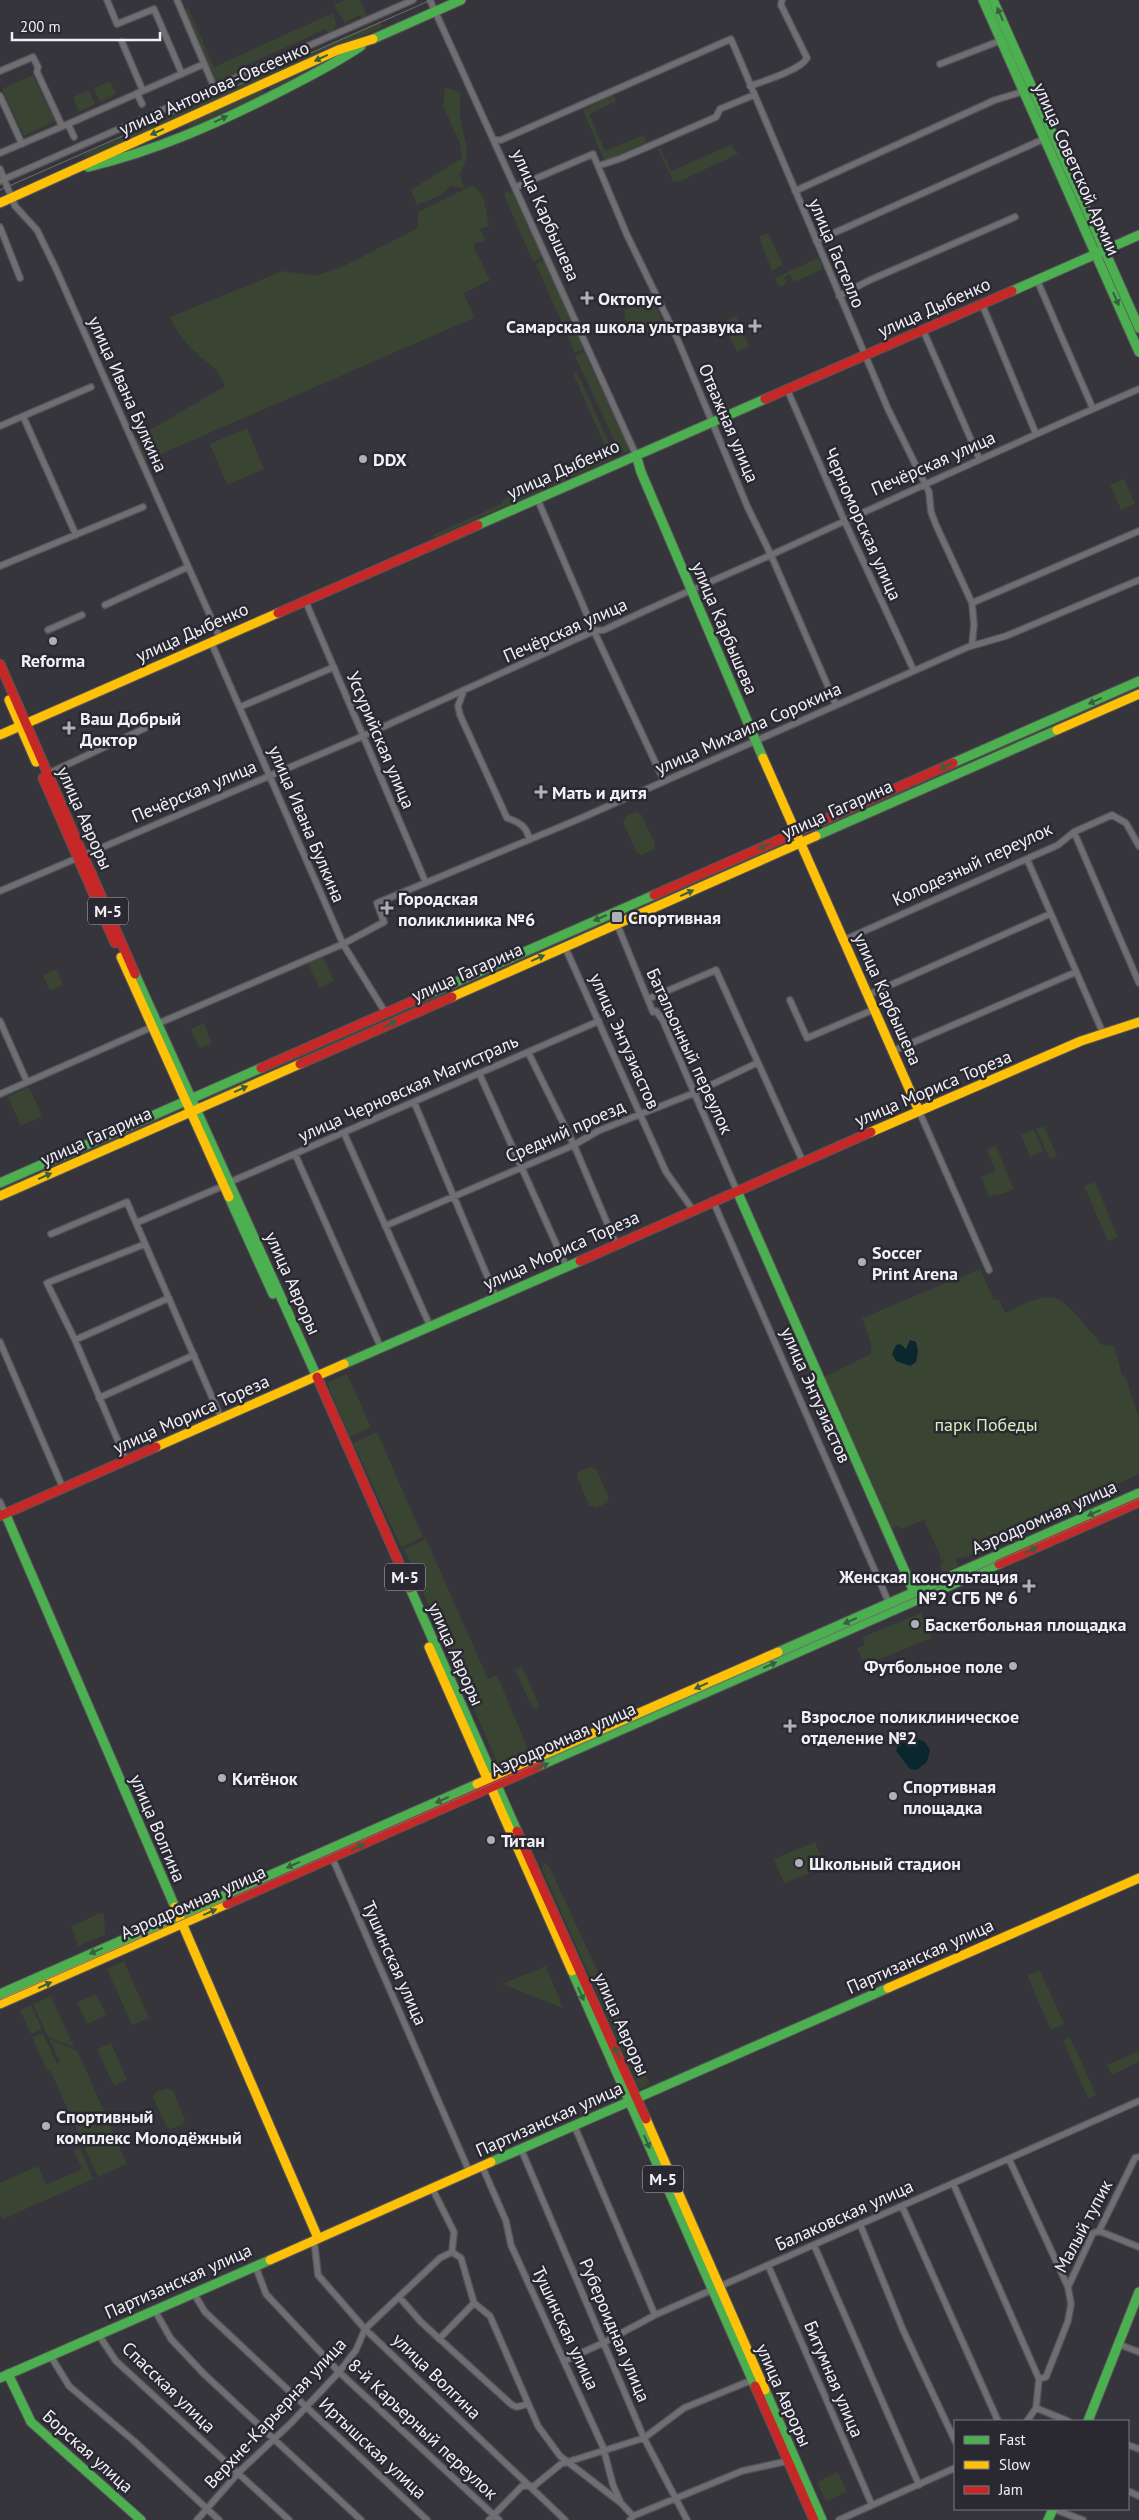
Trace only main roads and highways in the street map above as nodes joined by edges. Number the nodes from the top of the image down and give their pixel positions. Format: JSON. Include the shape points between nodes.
{"nodes":[{"id":1,"x":461,"y":0,"type":"edge"},
{"id":2,"x":983,"y":0,"type":"edge"},
{"id":3,"x":993,"y":0,"type":"edge"},
{"id":4,"x":1005,"y":37,"type":"junction"},
{"id":5,"x":367,"y":42,"type":"junction"},
{"id":6,"x":258,"y":87,"type":"junction"},
{"id":7,"x":264,"y":100,"type":"junction"},
{"id":8,"x":188,"y":117,"type":"junction"},
{"id":9,"x":192,"y":132,"type":"junction"},
{"id":10,"x":78,"y":169,"type":"junction"},
{"id":11,"x":0,"y":203,"type":"edge"},
{"id":12,"x":1139,"y":235,"type":"edge"},
{"id":13,"x":1100,"y":252,"type":"junction"},
{"id":14,"x":1139,"y":328,"type":"edge"},
{"id":15,"x":1139,"y":352,"type":"edge"},
{"id":16,"x":636,"y":455,"type":"junction"},
{"id":17,"x":0,"y":664,"type":"edge"},
{"id":18,"x":0,"y":679,"type":"edge"},
{"id":19,"x":1139,"y":681,"type":"edge"},
{"id":20,"x":1139,"y":694,"type":"edge"},
{"id":21,"x":23,"y":725,"type":"junction"},
{"id":22,"x":0,"y":735,"type":"edge"},
{"id":23,"x":818,"y":823,"type":"junction"},
{"id":24,"x":797,"y":832,"type":"junction"},
{"id":25,"x":822,"y":833,"type":"junction"},
{"id":26,"x":801,"y":842,"type":"junction"},
{"id":27,"x":81,"y":856,"type":"junction"},
{"id":28,"x":560,"y":935,"type":"junction"},
{"id":29,"x":565,"y":946,"type":"junction"},
{"id":30,"x":1139,"y":1022,"type":"edge"},
{"id":31,"x":188,"y":1100,"type":"junction"},
{"id":32,"x":193,"y":1111,"type":"junction"},
{"id":33,"x":919,"y":1111,"type":"junction"},
{"id":34,"x":0,"y":1183,"type":"edge"},
{"id":35,"x":737,"y":1191,"type":"junction"},
{"id":36,"x":0,"y":1196,"type":"edge"},
{"id":37,"x":314,"y":1377,"type":"junction"},
{"id":38,"x":1139,"y":1493,"type":"edge"},
{"id":39,"x":1139,"y":1502,"type":"edge"},
{"id":40,"x":2,"y":1514,"type":"edge"},
{"id":41,"x":914,"y":1592,"type":"junction"},
{"id":42,"x":492,"y":1783,"type":"junction"},
{"id":43,"x":1139,"y":1878,"type":"edge"},
{"id":44,"x":180,"y":1920,"type":"junction"},
{"id":45,"x":0,"y":1994,"type":"edge"},
{"id":46,"x":0,"y":2004,"type":"edge"},
{"id":47,"x":633,"y":2099,"type":"junction"},
{"id":48,"x":316,"y":2238,"type":"junction"},
{"id":49,"x":716,"y":2288,"type":"junction"},
{"id":50,"x":1139,"y":2292,"type":"edge"},
{"id":51,"x":4,"y":2376,"type":"edge"},
{"id":52,"x":1088,"y":2420,"type":"edge"},
{"id":53,"x":141,"y":2520,"type":"edge"},
{"id":54,"x":814,"y":2520,"type":"edge"},
{"id":55,"x":822,"y":2520,"type":"edge"}],
"edges":[{"from":1,"to":5,"type":"main road","name":"улица Антонова-Овсеенко"},
{"from":2,"to":4,"type":"main road","name":"улица Советской Армии"},
{"from":4,"to":3,"type":"main road","name":"улица Советской Армии","one_way":true},
{"from":4,"to":13,"type":"main road","name":"улица Советской Армии"},
{"from":4,"to":13,"type":"main road","name":"улица Советской Армии","via":[[1025,91]]},
{"from":5,"to":6,"type":"main road","name":"улица Антонова-Овсеенко","one_way":true,"via":[[338,50]]},
{"from":5,"to":7,"type":"main road","name":"улица Антонова-Овсеенко","via":[[342,60]]},
{"from":6,"to":7,"type":"main road","via":[[267,90]]},
{"from":6,"to":8,"type":"main road","name":"улица Антонова-Овсеенко"},
{"from":9,"to":7,"type":"main road","name":"улица Антонова-Овсеенко","one_way":true},
{"from":8,"to":9,"type":"main road","via":[[185,127]]},
{"from":8,"to":10,"type":"main road","name":"улица Антонова-Овсеенко","one_way":true},
{"from":9,"to":10,"type":"main road","name":"улица Антонова-Овсеенко","via":[[108,163]]},
{"from":10,"to":11,"type":"main road","name":"улица Антонова-Овсеенко"},
{"from":12,"to":13,"type":"main road","name":"улица Дыбенко"},
{"from":13,"to":14,"type":"main road","name":"улица Советской Армии"},
{"from":13,"to":15,"type":"main road","name":"улица Советской Армии","one_way":true},
{"from":13,"to":16,"type":"main road","name":"улица Дыбенко"},
{"from":16,"to":21,"type":"main road","name":"улица Дыбенко"},
{"from":16,"to":24,"type":"main road","name":"улица Карбышева","via":[[640,472]]},
{"from":17,"to":21,"type":"main road","name":"улица Авроры","number":"М-5"},
{"from":18,"to":21,"type":"main road","name":"улица Авроры","number":"М-5"},
{"from":19,"to":23,"type":"main road","name":"улица Гагарина","one_way":true},
{"from":20,"to":25,"type":"main road","name":"улица Гагарина"},
{"from":21,"to":22,"type":"main road","name":"улица Дыбенко"},
{"from":21,"to":27,"type":"main road","name":"улица Авроры","number":"М-5"},
{"from":21,"to":27,"type":"main road","name":"улица Авроры","number":"М-5"},
{"from":23,"to":24,"type":"main road","name":"улица Гагарина"},
{"from":23,"to":25,"type":"main road"},
{"from":24,"to":26,"type":"main road","name":"улица Карбышева"},
{"from":24,"to":28,"type":"main road","name":"улица Гагарина","one_way":true},
{"from":25,"to":26,"type":"main road","name":"улица Гагарина"},
{"from":29,"to":26,"type":"main road","name":"улица Гагарина","one_way":true},
{"from":26,"to":33,"type":"main road","name":"улица Карбышева"},
{"from":27,"to":31,"type":"main road","name":"улица Авроры","number":"М-5","via":[[151,1027]]},
{"from":28,"to":29,"type":"main road","name":"улица Энтузиастов"},
{"from":28,"to":31,"type":"main road","name":"улица Гагарина"},
{"from":32,"to":29,"type":"main road","name":"улица Гагарина","one_way":true},
{"from":30,"to":33,"type":"main road","name":"улица Мориса Тореза","via":[[1103,1033]]},
{"from":31,"to":32,"type":"main road","name":"улица Авроры","number":"М-5"},
{"from":31,"to":34,"type":"main road","name":"улица Гагарина"},
{"from":36,"to":32,"type":"main road","name":"улица Гагарина","one_way":true},
{"from":32,"to":37,"type":"main road","name":"улица Авроры","number":"М-5"},
{"from":33,"to":35,"type":"main road","name":"улица Мориса Тореза"},
{"from":35,"to":37,"type":"main road","name":"улица Мориса Тореза"},
{"from":35,"to":41,"type":"main road","name":"улица Энтузиастов"},
{"from":37,"to":40,"type":"main road","name":"улица Мориса Тореза"},
{"from":37,"to":42,"type":"main road","name":"улица Авроры","number":"М-5"},
{"from":38,"to":41,"type":"main road","name":"Аэродромная улица","one_way":true},
{"from":42,"to":39,"type":"main road","name":"Аэродромная улица","one_way":true},
{"from":40,"to":44,"type":"main road","name":"улица Волгина"},
{"from":41,"to":42,"type":"main road","name":"Аэродромная улица","one_way":true},
{"from":44,"to":42,"type":"main road","name":"Аэродромная улица","one_way":true,"via":[[332,1858]]},
{"from":42,"to":44,"type":"main road","name":"Аэродромная улица","one_way":true,"via":[[329,1849]]},
{"from":42,"to":47,"type":"main road","name":"улица Авроры","number":"М-5"},
{"from":43,"to":47,"type":"main road","name":"Партизанская улица"},
{"from":44,"to":45,"type":"main road","name":"Аэродромная улица","one_way":true},
{"from":46,"to":44,"type":"main road","name":"Аэродромная улица","one_way":true},
{"from":44,"to":48,"type":"main road","name":"улица Волгина"},
{"from":47,"to":48,"type":"main road","name":"Партизанская улица"},
{"from":47,"to":49,"type":"main road","name":"улица Авроры","number":"М-5"},
{"from":48,"to":51,"type":"main road","name":"Партизанская улица"},
{"from":49,"to":54,"type":"main road","name":"улица Авроры","number":"М-5","via":[[752,2380]]},
{"from":49,"to":55,"type":"main road","name":"улица Авроры","number":"М-5"},
{"from":50,"to":52,"type":"main road"},
{"from":51,"to":53,"type":"main road","name":"Борская улица","via":[[31,2422]]}]}
